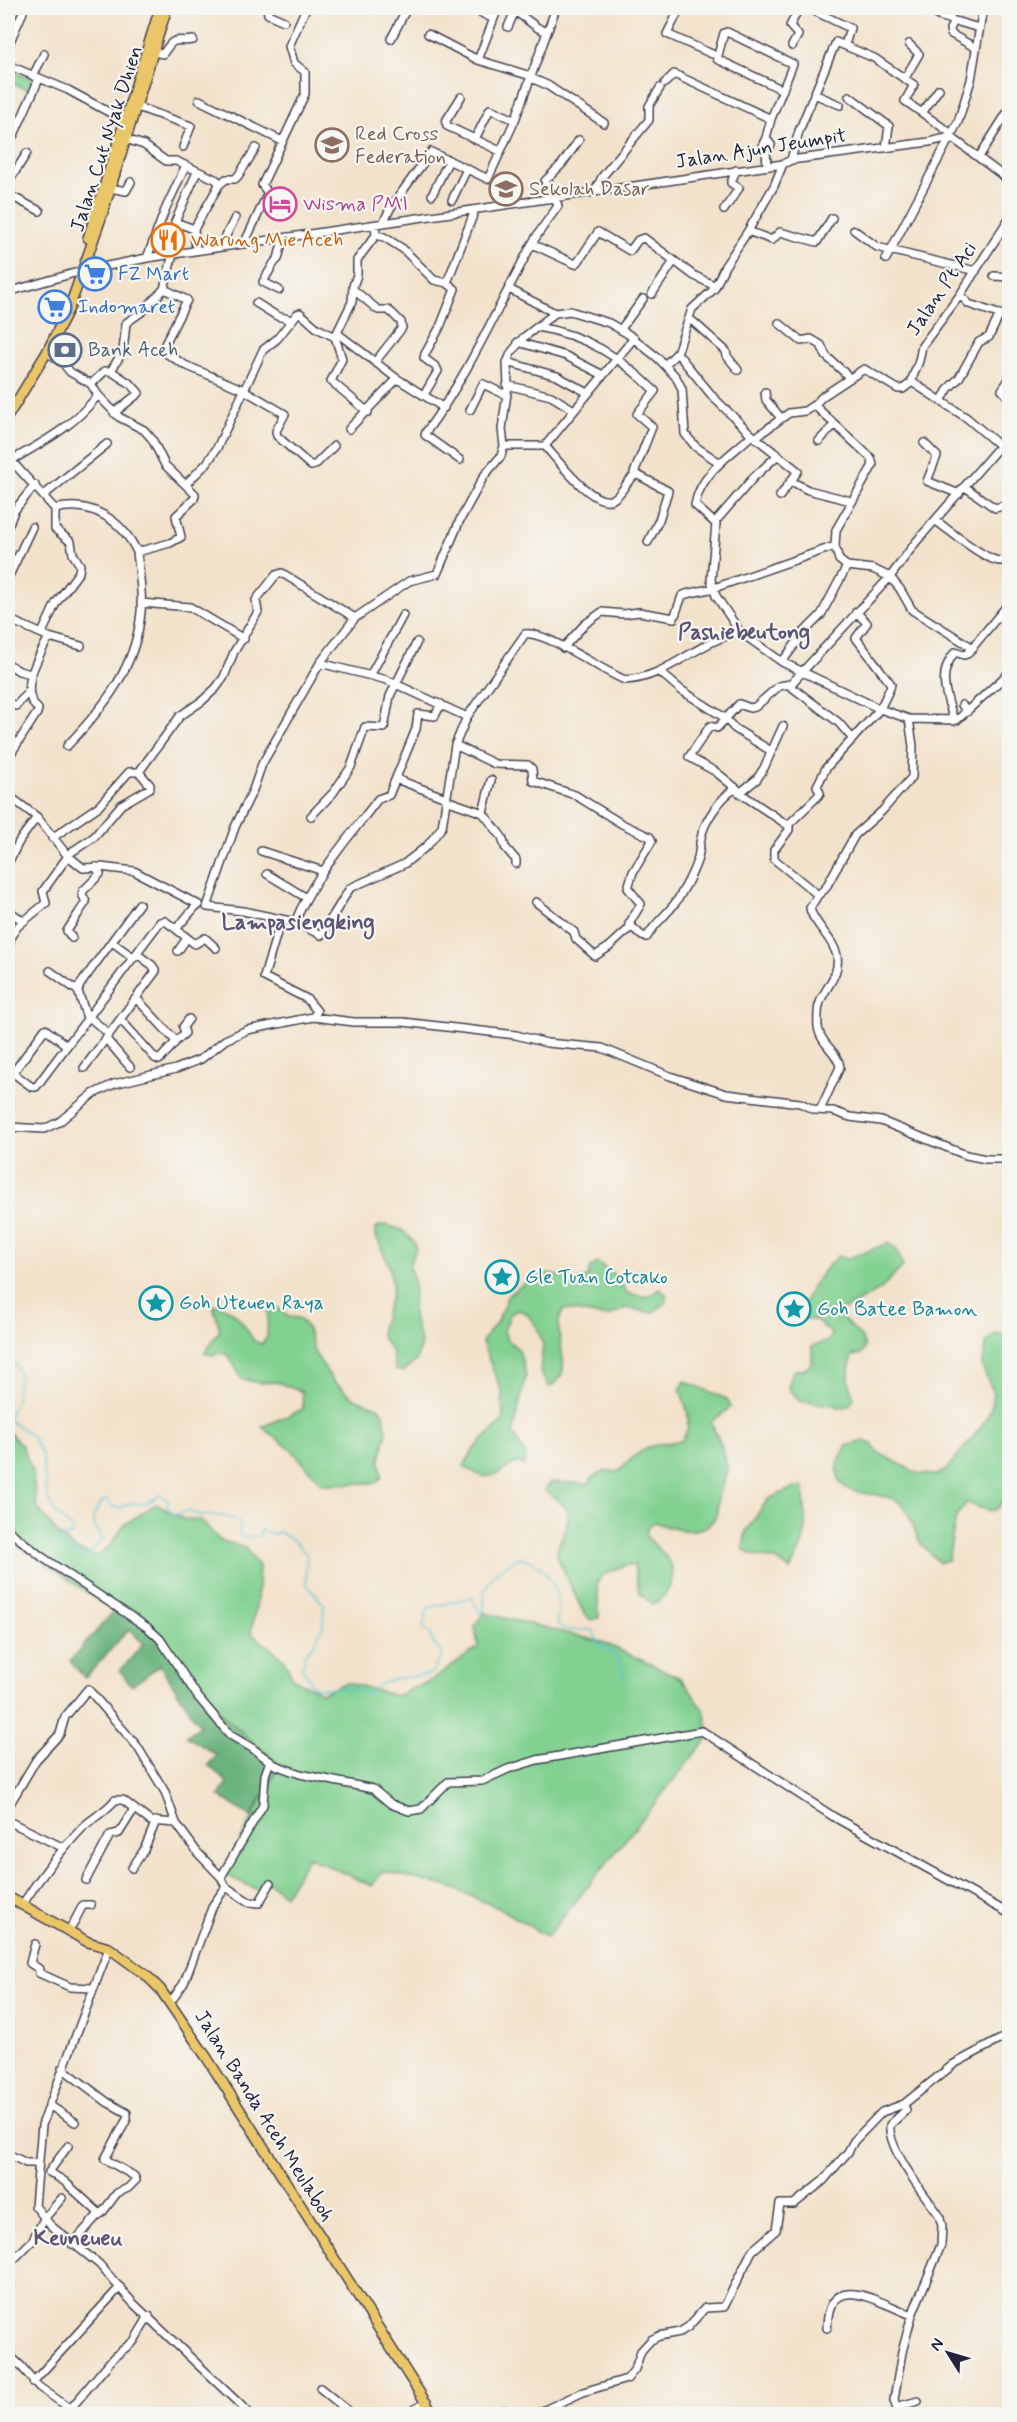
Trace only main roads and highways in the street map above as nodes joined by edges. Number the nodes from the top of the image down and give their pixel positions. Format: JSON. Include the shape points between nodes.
{"nodes":[{"id":1,"x":160,"y":8,"type":"edge"},
{"id":2,"x":167,"y":8,"type":"edge"},
{"id":3,"x":128,"y":122,"type":"junction"},
{"id":4,"x":80,"y":274,"type":"junction"},
{"id":5,"x":8,"y":416,"type":"edge"},
{"id":6,"x":8,"y":1897,"type":"edge"},
{"id":7,"x":433,"y":2415,"type":"edge"}],
"edges":[{"from":1,"to":3,"type":"highway","name":"Jalan Cut Nyak Dhien"},
{"from":2,"to":3,"type":"highway","name":"Jalan Cut Nyak Dhien","via":[[137,107]]},
{"from":3,"to":4,"type":"highway","name":"Jalan Cut Nyak Dhien"},
{"from":3,"to":4,"type":"highway","name":"Jalan Cut Nyak Dhien","via":[[126,139]]},
{"from":4,"to":5,"type":"highway","name":"Jalan Cut Nyak Dhien","via":[[70,306],[47,352]]},
{"from":6,"to":7,"type":"highway","name":"Jalan Banda Aceh Meulaboh","via":[[88,1942],[109,1948],[146,1975],[170,2003]]}]}
